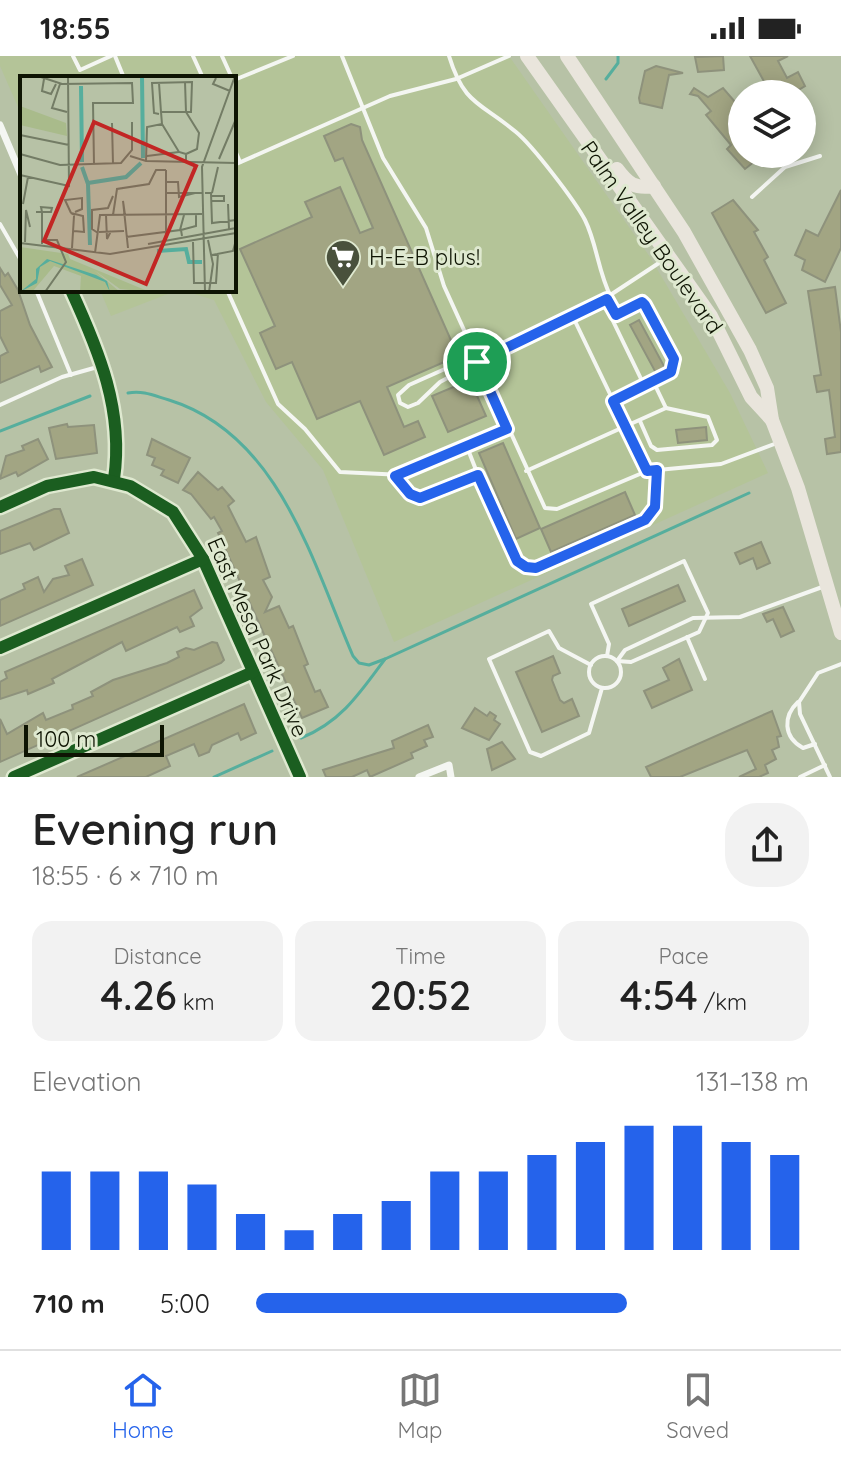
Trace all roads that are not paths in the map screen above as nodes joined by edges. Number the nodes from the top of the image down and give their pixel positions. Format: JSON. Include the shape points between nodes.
{"nodes":[{"id":1,"x":73,"y":56,"type":"edge"},
{"id":2,"x":113,"y":56,"type":"edge"},
{"id":3,"x":193,"y":56,"type":"edge"},
{"id":4,"x":293,"y":56,"type":"edge"},
{"id":5,"x":342,"y":56,"type":"edge"},
{"id":6,"x":449,"y":56,"type":"edge"},
{"id":7,"x":509,"y":56,"type":"edge"},
{"id":8,"x":527,"y":56,"type":"edge"},
{"id":9,"x":567,"y":56,"type":"edge"},
{"id":10,"x":224,"y":57,"type":"edge"},
{"id":11,"x":123,"y":76,"type":"edge"},
{"id":12,"x":202,"y":76,"type":"edge"},
{"id":13,"x":232,"y":76,"type":"edge"},
{"id":14,"x":236,"y":78,"type":"edge"},
{"id":15,"x":456,"y":79,"type":"junction"},
{"id":16,"x":556,"y":98,"type":"junction"},
{"id":17,"x":361,"y":108,"type":"junction"},
{"id":18,"x":0,"y":128,"type":"edge"},
{"id":19,"x":236,"y":153,"type":"edge"},
{"id":20,"x":820,"y":156,"type":"dead end"},
{"id":21,"x":240,"y":162,"type":"junction"},
{"id":22,"x":236,"y":164,"type":"edge"},
{"id":23,"x":20,"y":173,"type":"edge"},
{"id":24,"x":654,"y":186,"type":"junction"},
{"id":25,"x":752,"y":197,"type":"dead end"},
{"id":26,"x":0,"y":224,"type":"edge"},
{"id":27,"x":670,"y":255,"type":"junction"},
{"id":28,"x":20,"y":259,"type":"edge"},
{"id":29,"x":37,"y":292,"type":"edge"},
{"id":30,"x":72,"y":292,"type":"edge"},
{"id":31,"x":228,"y":292,"type":"edge"},
{"id":32,"x":609,"y":298,"type":"junction"},
{"id":33,"x":616,"y":315,"type":"junction"},
{"id":34,"x":573,"y":317,"type":"junction"},
{"id":35,"x":476,"y":359,"type":"junction"},
{"id":36,"x":103,"y":365,"type":"junction"},
{"id":37,"x":71,"y":375,"type":"junction"},
{"id":38,"x":653,"y":381,"type":"junction"},
{"id":39,"x":644,"y":385,"type":"junction"},
{"id":40,"x":613,"y":401,"type":"junction"},
{"id":41,"x":0,"y":405,"type":"edge"},
{"id":42,"x":666,"y":408,"type":"junction"},
{"id":43,"x":772,"y":420,"type":"junction"},
{"id":44,"x":640,"y":421,"type":"junction"},
{"id":45,"x":626,"y":427,"type":"junction"},
{"id":46,"x":507,"y":429,"type":"junction"},
{"id":47,"x":780,"y":442,"type":"junction"},
{"id":48,"x":466,"y":447,"type":"junction"},
{"id":49,"x":657,"y":470,"type":"junction"},
{"id":50,"x":526,"y":471,"type":"junction"},
{"id":51,"x":647,"y":471,"type":"junction"},
{"id":52,"x":478,"y":475,"type":"junction"},
{"id":53,"x":395,"y":476,"type":"junction"},
{"id":54,"x":114,"y":479,"type":"junction"},
{"id":55,"x":0,"y":507,"type":"edge"},
{"id":56,"x":203,"y":559,"type":"junction"},
{"id":57,"x":833,"y":589,"type":"edge"},
{"id":58,"x":706,"y":620,"type":"junction"},
{"id":59,"x":841,"y":633,"type":"edge"},
{"id":60,"x":687,"y":637,"type":"junction"},
{"id":61,"x":0,"y":648,"type":"edge"},
{"id":62,"x":607,"y":656,"type":"junction"},
{"id":63,"x":617,"y":661,"type":"junction"},
{"id":64,"x":841,"y":664,"type":"edge"},
{"id":65,"x":591,"y":665,"type":"junction"},
{"id":66,"x":253,"y":672,"type":"junction"},
{"id":67,"x":705,"y":679,"type":"dead end"},
{"id":68,"x":602,"y":688,"type":"junction"},
{"id":69,"x":799,"y":702,"type":"junction"},
{"id":70,"x":815,"y":744,"type":"junction"},
{"id":71,"x":825,"y":765,"type":"junction"},
{"id":72,"x":14,"y":777,"type":"edge"},
{"id":73,"x":300,"y":777,"type":"edge"},
{"id":74,"x":419,"y":777,"type":"edge"},
{"id":75,"x":451,"y":777,"type":"edge"},
{"id":76,"x":800,"y":777,"type":"edge"},
{"id":77,"x":830,"y":777,"type":"edge"}],
"edges":[{"from":1,"to":2,"type":"lane","via":[[80,70]]},
{"from":2,"to":11,"type":"lane"},
{"from":3,"to":12,"type":"lane"},
{"from":4,"to":14,"type":"lane"},
{"from":5,"to":17,"type":"lane"},
{"from":6,"to":15,"type":"lane"},
{"from":7,"to":15,"type":"lane"},
{"from":8,"to":16,"type":"highway","name":"Palm Valley Boulevard"},
{"from":9,"to":24,"type":"highway","name":"Palm Valley Boulevard"},
{"from":10,"to":13,"type":"lane"},
{"from":15,"to":17,"type":"lane"},
{"from":15,"to":32,"type":"lane","via":[[468,98],[518,134],[585,221]]},
{"from":16,"to":24,"type":"highway","via":[[568,102],[626,182],[638,189]]},
{"from":16,"to":27,"type":"highway","name":"Palm Valley Boulevard"},
{"from":17,"to":21,"type":"lane"},
{"from":17,"to":35,"type":"lane","via":[[429,236]]},
{"from":18,"to":23,"type":"street"},
{"from":19,"to":21,"type":"lane"},
{"from":20,"to":25,"type":"lane","via":[[785,167]]},
{"from":21,"to":22,"type":"lane"},
{"from":24,"to":43,"type":"highway","name":"Palm Valley Boulevard","via":[[750,350],[767,388]]},
{"from":26,"to":28,"type":"lane"},
{"from":27,"to":32,"type":"lane"},
{"from":27,"to":43,"type":"highway","name":"Palm Valley Boulevard","via":[[711,316],[751,397]]},
{"from":29,"to":37,"type":"lane"},
{"from":30,"to":36,"type":"street"},
{"from":31,"to":53,"type":"lane","via":[[276,399],[333,467]]},
{"from":32,"to":33,"type":"lane"},
{"from":32,"to":34,"type":"lane"},
{"from":33,"to":38,"type":"lane","via":[[645,305],[674,359],[671,372]]},
{"from":33,"to":39,"type":"lane","via":[[613,321]]},
{"from":34,"to":35,"type":"lane"},
{"from":34,"to":40,"type":"lane"},
{"from":35,"to":35,"type":"lane","via":[[418,403],[400,403],[398,395],[409,385]]},
{"from":35,"to":46,"type":"lane"},
{"from":36,"to":37,"type":"lane"},
{"from":36,"to":54,"type":"street","via":[[117,428]]},
{"from":37,"to":41,"type":"lane"},
{"from":38,"to":39,"type":"lane"},
{"from":38,"to":42,"type":"lane"},
{"from":39,"to":40,"type":"lane"},
{"from":40,"to":45,"type":"lane"},
{"from":42,"to":44,"type":"lane"},
{"from":42,"to":44,"type":"lane","via":[[708,417],[717,440],[712,445],[657,450]]},
{"from":43,"to":47,"type":"highway","name":"Palm Valley Boulevard"},
{"from":44,"to":45,"type":"lane"},
{"from":45,"to":50,"type":"lane"},
{"from":45,"to":51,"type":"lane"},
{"from":46,"to":48,"type":"lane"},
{"from":46,"to":50,"type":"lane"},
{"from":47,"to":49,"type":"lane","via":[[721,464]]},
{"from":47,"to":57,"type":"highway","name":"Palm Valley Boulevard"},
{"from":48,"to":52,"type":"lane"},
{"from":48,"to":53,"type":"lane"},
{"from":49,"to":51,"type":"lane"},
{"from":49,"to":52,"type":"lane","via":[[655,507],[645,520],[532,568],[517,561]]},
{"from":50,"to":51,"type":"lane","via":[[540,502],[553,510]]},
{"from":52,"to":53,"type":"lane","via":[[420,498]]},
{"from":54,"to":55,"type":"street","via":[[69,480]]},
{"from":54,"to":56,"type":"street","name":"East Mesa Park Drive","via":[[173,512]]},
{"from":56,"to":61,"type":"street"},
{"from":56,"to":66,"type":"street","name":"East Mesa Park Drive"},
{"from":57,"to":58,"type":"lane","via":[[782,599],[740,617]]},
{"from":57,"to":59,"type":"highway","name":"Palm Valley Boulevard"},
{"from":58,"to":60,"type":"lane","via":[[699,632]]},
{"from":58,"to":62,"type":"lane","via":[[708,613],[684,561],[591,604],[609,644]]},
{"from":58,"to":63,"type":"lane","via":[[693,618],[625,650]]},
{"from":60,"to":63,"type":"lane","via":[[631,662]]},
{"from":60,"to":67,"type":"lane"},
{"from":62,"to":63,"type":"lane"},
{"from":62,"to":65,"type":"lane"},
{"from":63,"to":68,"type":"lane","via":[[619,680]]},
{"from":64,"to":69,"type":"lane","via":[[818,673]]},
{"from":65,"to":68,"type":"lane","via":[[590,678]]},
{"from":65,"to":68,"type":"lane","via":[[559,648],[549,631],[489,659],[530,752],[541,756],[589,733]]},
{"from":66,"to":72,"type":"street"},
{"from":66,"to":73,"type":"street","name":"East Mesa Park Drive"},
{"from":69,"to":70,"type":"lane"},
{"from":69,"to":70,"type":"lane","via":[[787,714],[786,724],[795,744]]},
{"from":70,"to":71,"type":"lane"},
{"from":71,"to":76,"type":"lane"},
{"from":71,"to":77,"type":"lane"},
{"from":74,"to":75,"type":"street","via":[[449,765]]}]}
